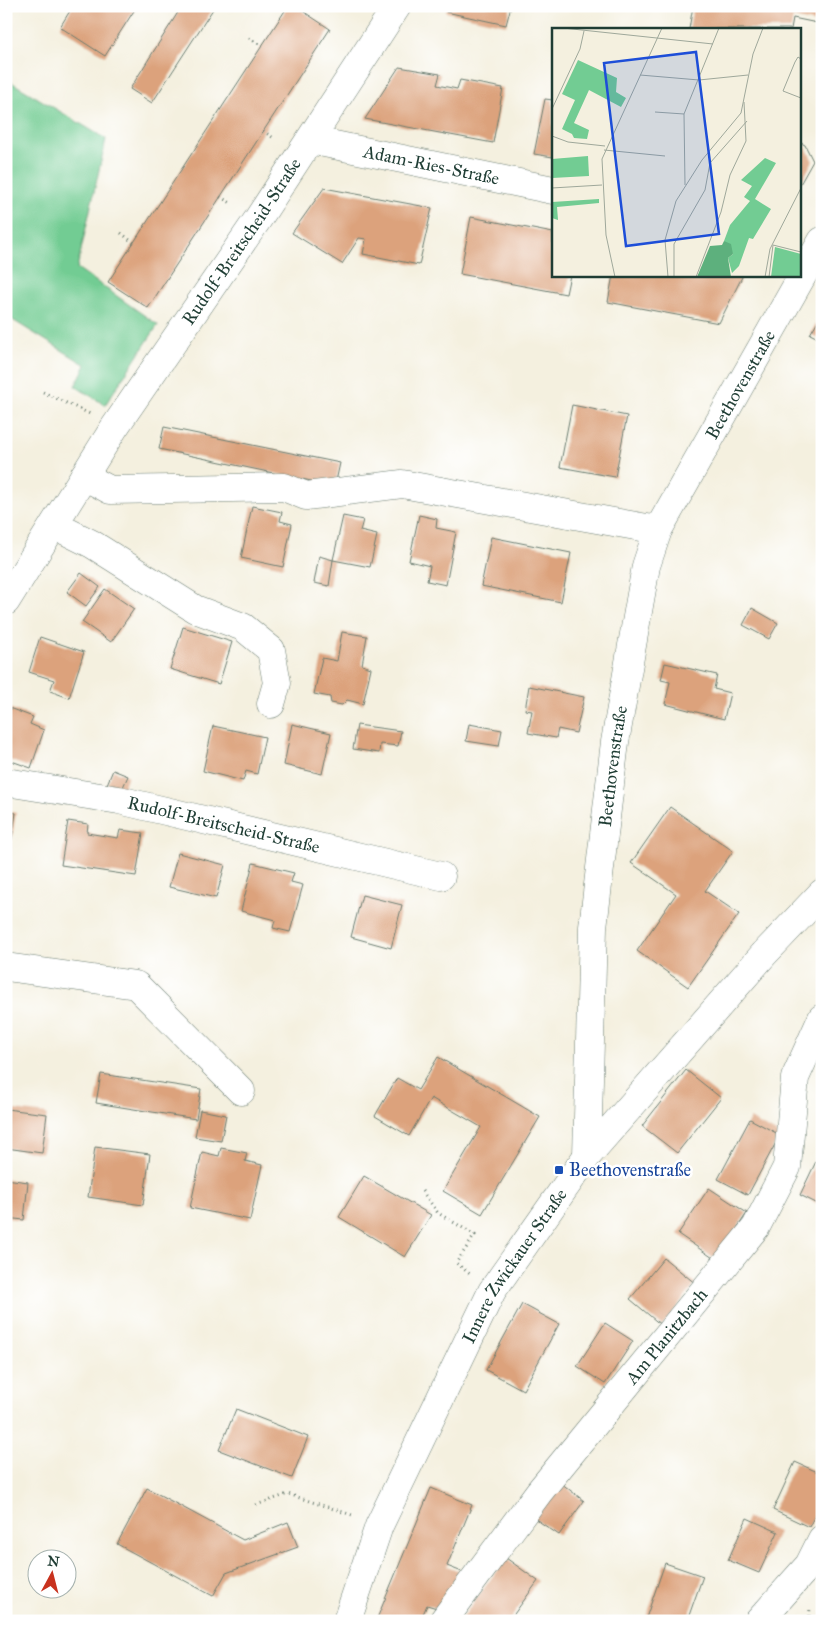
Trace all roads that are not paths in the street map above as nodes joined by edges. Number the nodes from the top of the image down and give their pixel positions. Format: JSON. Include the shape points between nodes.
{"nodes":[{"id":1,"x":397,"y":6,"type":"edge"},
{"id":2,"x":310,"y":140,"type":"junction"},
{"id":3,"x":552,"y":190,"type":"edge"},
{"id":4,"x":816,"y":242,"type":"edge"},
{"id":5,"x":800,"y":271,"type":"edge"},
{"id":6,"x":797,"y":276,"type":"edge"},
{"id":7,"x":84,"y":476,"type":"junction"},
{"id":8,"x":54,"y":525,"type":"junction"},
{"id":9,"x":658,"y":530,"type":"junction"},
{"id":10,"x":6,"y":600,"type":"edge"},
{"id":11,"x":271,"y":704,"type":"dead end"},
{"id":12,"x":6,"y":782,"type":"edge"},
{"id":13,"x":441,"y":876,"type":"dead end"},
{"id":14,"x":822,"y":893,"type":"edge"},
{"id":15,"x":6,"y":967,"type":"edge"},
{"id":16,"x":822,"y":1018,"type":"edge"},
{"id":17,"x":240,"y":1091,"type":"dead end"},
{"id":18,"x":587,"y":1156,"type":"junction"},
{"id":19,"x":822,"y":1539,"type":"edge"},
{"id":20,"x":346,"y":1621,"type":"edge"},
{"id":21,"x":443,"y":1621,"type":"edge"},
{"id":22,"x":759,"y":1621,"type":"edge"}],
"edges":[{"from":1,"to":2,"type":"street","name":"Rudolf-Breitscheid-Straße"},
{"from":2,"to":3,"type":"street","name":"Adam-Ries-Straße"},
{"from":2,"to":7,"type":"street","name":"Rudolf-Breitscheid-Straße"},
{"from":4,"to":5,"type":"street","name":"Beethovenstraße"},
{"from":6,"to":9,"type":"street","name":"Beethovenstraße"},
{"from":7,"to":8,"type":"street","name":"Rudolf-Breitscheid-Straße"},
{"from":7,"to":9,"type":"street","via":[[110,490],[284,487],[306,496],[402,484]]},
{"from":8,"to":10,"type":"street","name":"Rudolf-Breitscheid-Straße"},
{"from":8,"to":11,"type":"street","via":[[92,544],[194,609],[244,627],[271,650],[277,683]]},
{"from":9,"to":18,"type":"street","name":"Beethovenstraße","via":[[646,566],[616,742],[593,927]]},
{"from":12,"to":13,"type":"street","name":"Rudolf-Breitscheid-Straße","via":[[119,800]]},
{"from":14,"to":18,"type":"street","name":"Innere Zwickauer Straße","via":[[765,953]]},
{"from":15,"to":17,"type":"street","via":[[136,986]]},
{"from":16,"to":21,"type":"street","name":"Am Planitzbach","via":[[795,1078],[787,1167],[756,1227],[539,1492]]},
{"from":18,"to":20,"type":"street","name":"Innere Zwickauer Straße","via":[[492,1291],[379,1526]]},
{"from":19,"to":22,"type":"street","via":[[808,1565]]}]}
